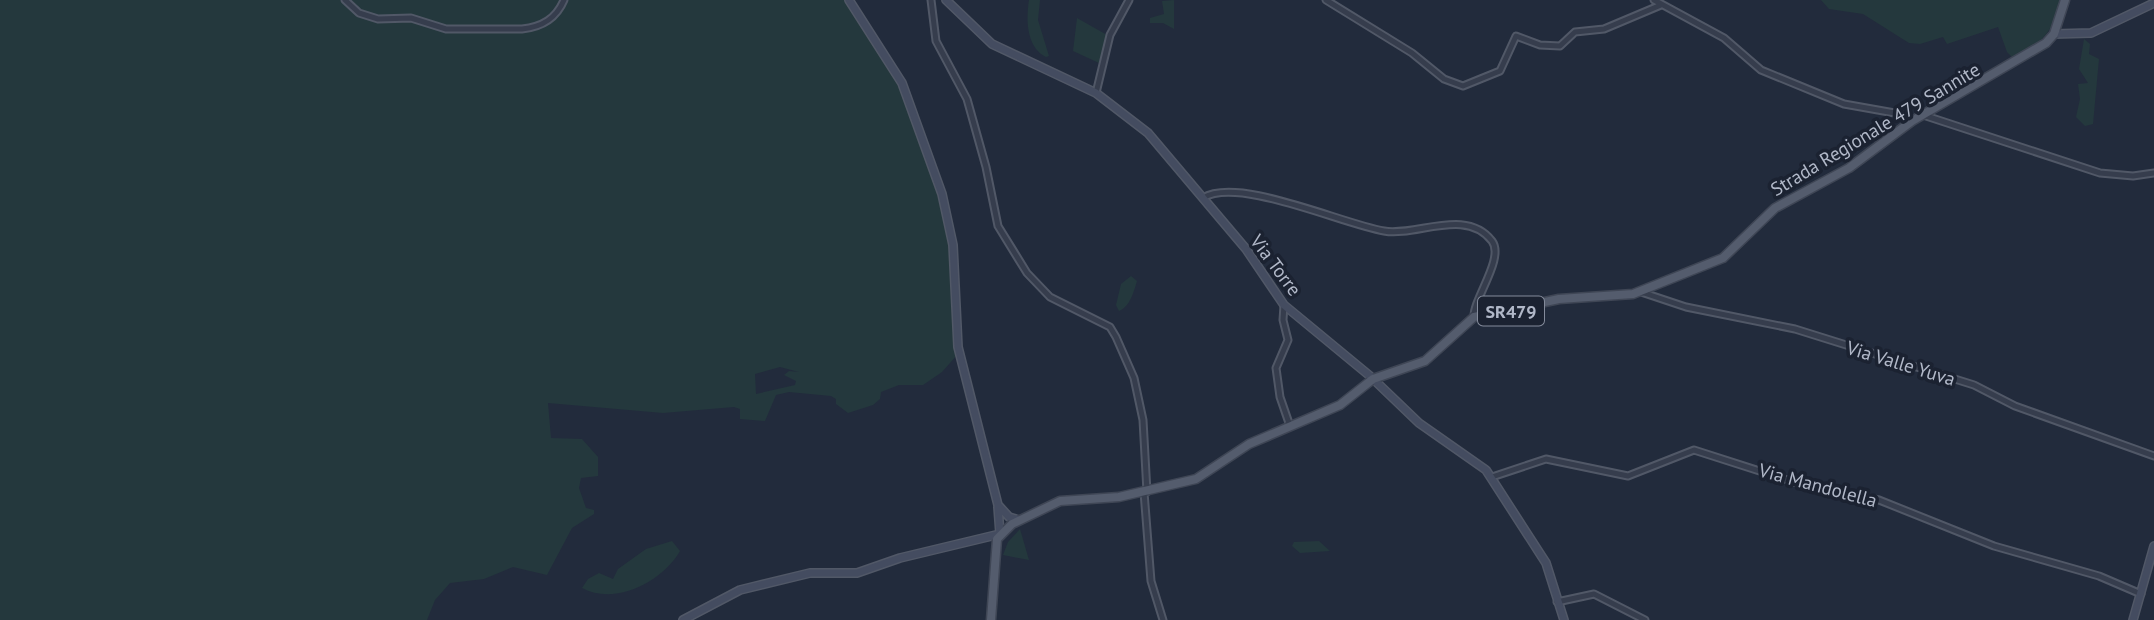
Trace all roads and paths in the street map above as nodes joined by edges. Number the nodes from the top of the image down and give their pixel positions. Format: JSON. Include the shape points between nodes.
{"nodes":[{"id":1,"x":345,"y":0,"type":"edge"},
{"id":2,"x":564,"y":0,"type":"edge"},
{"id":3,"x":849,"y":0,"type":"edge"},
{"id":4,"x":931,"y":0,"type":"edge"},
{"id":5,"x":946,"y":0,"type":"edge"},
{"id":6,"x":1129,"y":0,"type":"edge"},
{"id":7,"x":1326,"y":0,"type":"edge"},
{"id":8,"x":1654,"y":0,"type":"edge"},
{"id":9,"x":2065,"y":0,"type":"edge"},
{"id":10,"x":2154,"y":3,"type":"edge"},
{"id":11,"x":1661,"y":5,"type":"junction"},
{"id":12,"x":2054,"y":34,"type":"junction"},
{"id":13,"x":1097,"y":93,"type":"junction"},
{"id":14,"x":1923,"y":115,"type":"junction"},
{"id":15,"x":1912,"y":121,"type":"junction"},
{"id":16,"x":2154,"y":173,"type":"edge"},
{"id":17,"x":1203,"y":198,"type":"junction"},
{"id":18,"x":1641,"y":292,"type":"junction"},
{"id":19,"x":1284,"y":305,"type":"junction"},
{"id":20,"x":1474,"y":317,"type":"junction"},
{"id":21,"x":1373,"y":379,"type":"junction"},
{"id":22,"x":1290,"y":426,"type":"junction"},
{"id":23,"x":2154,"y":456,"type":"edge"},
{"id":24,"x":1492,"y":477,"type":"junction"},
{"id":25,"x":1145,"y":492,"type":"junction"},
{"id":26,"x":998,"y":505,"type":"junction"},
{"id":27,"x":1019,"y":520,"type":"junction"},
{"id":28,"x":1000,"y":534,"type":"junction"},
{"id":29,"x":2154,"y":546,"type":"edge"},
{"id":30,"x":2141,"y":594,"type":"junction"},
{"id":31,"x":1556,"y":602,"type":"junction"},
{"id":32,"x":683,"y":620,"type":"edge"},
{"id":33,"x":991,"y":620,"type":"edge"},
{"id":34,"x":1163,"y":620,"type":"edge"},
{"id":35,"x":1564,"y":620,"type":"edge"},
{"id":36,"x":1644,"y":620,"type":"edge"},
{"id":37,"x":2133,"y":620,"type":"edge"}],
"edges":[{"from":1,"to":2,"type":"street","via":[[369,17],[411,18],[446,29],[522,29],[554,18]]},
{"from":3,"to":26,"type":"main road","via":[[902,83],[942,194],[953,245],[958,346]]},
{"from":4,"to":25,"type":"street","via":[[936,41],[967,99],[998,226],[1027,272],[1050,297],[1110,327],[1134,378],[1143,420]]},
{"from":5,"to":13,"type":"main road","name":"Via Torre","via":[[992,44]]},
{"from":6,"to":13,"type":"street","via":[[1110,35]]},
{"from":7,"to":11,"type":"street","via":[[1412,53],[1444,79],[1463,86],[1500,71],[1516,36],[1540,46],[1560,46],[1575,32],[1604,29]]},
{"from":8,"to":11,"type":"street"},
{"from":9,"to":12,"type":"main road"},
{"from":10,"to":12,"type":"main road","via":[[2091,33]]},
{"from":11,"to":15,"type":"street","via":[[1724,38],[1761,71],[1844,104],[1906,115]]},
{"from":12,"to":14,"type":"main road","name":"Strada Regionale 479 Sannite","number":"SR479","via":[[2024,58]]},
{"from":13,"to":17,"type":"main road","name":"Via Torre","via":[[1159,145]]},
{"from":14,"to":15,"type":"main road","name":"Strada Regionale 479 Sannite","number":"SR479"},
{"from":14,"to":16,"type":"street","via":[[2100,173]]},
{"from":15,"to":18,"type":"main road","name":"Strada Regionale 479 Sannite","number":"SR479","via":[[1849,168],[1775,208],[1723,258]]},
{"from":17,"to":19,"type":"main road","name":"Via Torre","via":[[1246,249]]},
{"from":17,"to":20,"type":"street","via":[[1220,193],[1263,195],[1388,232],[1427,226],[1476,230],[1494,247],[1493,265]]},
{"from":18,"to":20,"type":"main road","name":"Strada Regionale 479 Sannite","number":"SR479","via":[[1559,299]]},
{"from":18,"to":23,"type":"street","name":"Via Valle Yuva","via":[[1686,307],[1796,329],[1973,385],[2015,406]]},
{"from":19,"to":21,"type":"main road","name":"Via Torre"},
{"from":19,"to":22,"type":"street","via":[[1287,341],[1276,368]]},
{"from":20,"to":21,"type":"main road","number":"SR479","via":[[1432,357]]},
{"from":21,"to":22,"type":"main road","number":"SR479","via":[[1340,405]]},
{"from":21,"to":24,"type":"main road","name":"Via Torre","via":[[1419,423]]},
{"from":22,"to":25,"type":"main road","number":"SR479","via":[[1249,444],[1196,479]]},
{"from":24,"to":30,"type":"street","name":"Via Mandolella","via":[[1546,459],[1628,476],[1694,450],[1800,484],[1879,500],[1994,546],[2099,576]]},
{"from":24,"to":31,"type":"main road","name":"Via Torre","via":[[1546,562]]},
{"from":25,"to":27,"type":"main road","number":"SR479","via":[[1060,501]]},
{"from":25,"to":34,"type":"street","via":[[1151,581]]},
{"from":26,"to":27,"type":"main road"},
{"from":26,"to":28,"type":"main road"},
{"from":27,"to":28,"type":"main road","number":"SR479"},
{"from":28,"to":32,"type":"main road","via":[[856,573],[810,573],[740,590]]},
{"from":28,"to":33,"type":"main road"},
{"from":29,"to":30,"type":"main road"},
{"from":30,"to":37,"type":"main road"},
{"from":31,"to":35,"type":"main road","name":"Via Torre"},
{"from":31,"to":36,"type":"street","via":[[1594,594]]}]}
